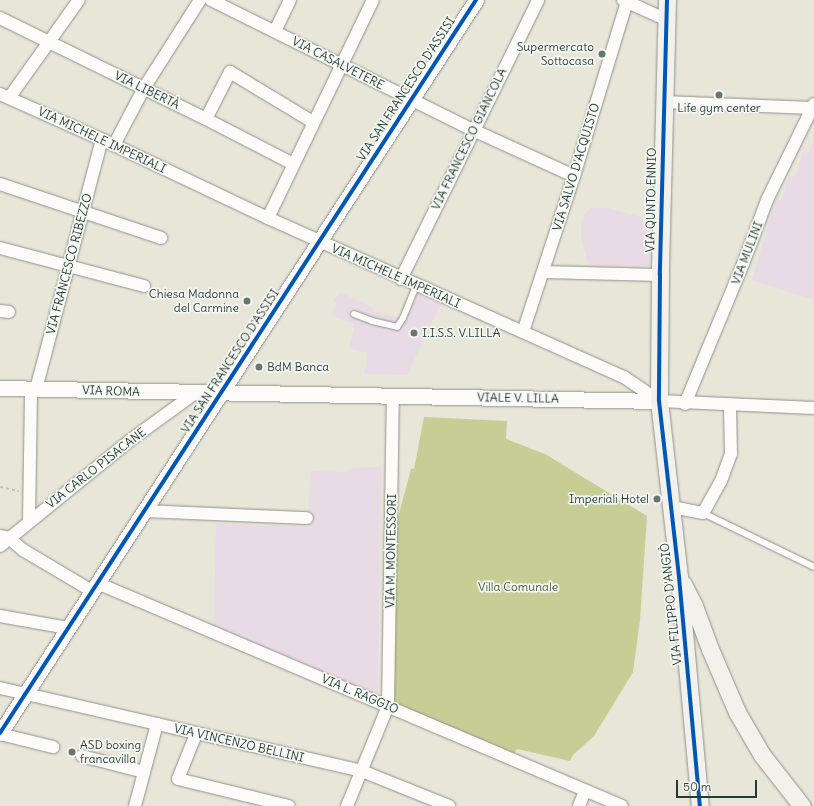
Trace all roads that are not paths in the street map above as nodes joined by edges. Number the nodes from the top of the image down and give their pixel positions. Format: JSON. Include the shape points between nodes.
{"nodes":[{"id":1,"x":79,"y":0,"type":"edge"},
{"id":2,"x":200,"y":0,"type":"edge"},
{"id":3,"x":211,"y":0,"type":"edge"},
{"id":4,"x":290,"y":0,"type":"edge"},
{"id":5,"x":373,"y":0,"type":"edge"},
{"id":6,"x":476,"y":0,"type":"edge"},
{"id":7,"x":538,"y":0,"type":"edge"},
{"id":8,"x":667,"y":0,"type":"edge"},
{"id":9,"x":625,"y":1,"type":"edge"},
{"id":10,"x":0,"y":18,"type":"edge"},
{"id":11,"x":666,"y":20,"type":"junction"},
{"id":12,"x":275,"y":31,"type":"junction"},
{"id":13,"x":49,"y":42,"type":"junction"},
{"id":14,"x":341,"y":64,"type":"junction"},
{"id":15,"x":144,"y":88,"type":"junction"},
{"id":16,"x":5,"y":96,"type":"edge"},
{"id":17,"x":412,"y":100,"type":"junction"},
{"id":18,"x":664,"y":102,"type":"junction"},
{"id":19,"x":813,"y":106,"type":"edge"},
{"id":20,"x":206,"y":118,"type":"junction"},
{"id":21,"x":312,"y":122,"type":"junction"},
{"id":22,"x":473,"y":130,"type":"junction"},
{"id":23,"x":102,"y":140,"type":"junction"},
{"id":24,"x":114,"y":145,"type":"junction"},
{"id":25,"x":293,"y":164,"type":"junction"},
{"id":26,"x":574,"y":176,"type":"junction"},
{"id":27,"x":0,"y":184,"type":"edge"},
{"id":28,"x":83,"y":212,"type":"junction"},
{"id":29,"x":268,"y":218,"type":"junction"},
{"id":30,"x":161,"y":238,"type":"dead end"},
{"id":31,"x":319,"y":241,"type":"junction"},
{"id":32,"x":0,"y":248,"type":"edge"},
{"id":33,"x":69,"y":266,"type":"junction"},
{"id":34,"x":543,"y":272,"type":"junction"},
{"id":35,"x":660,"y":275,"type":"junction"},
{"id":36,"x":401,"y":279,"type":"junction"},
{"id":37,"x":416,"y":285,"type":"junction"},
{"id":38,"x":144,"y":286,"type":"dead end"},
{"id":39,"x":354,"y":314,"type":"dead end"},
{"id":40,"x":523,"y":332,"type":"junction"},
{"id":41,"x":0,"y":388,"type":"edge"},
{"id":42,"x":34,"y":389,"type":"junction"},
{"id":43,"x":221,"y":392,"type":"junction"},
{"id":44,"x":195,"y":393,"type":"junction"},
{"id":45,"x":393,"y":396,"type":"junction"},
{"id":46,"x":659,"y":401,"type":"junction"},
{"id":47,"x":685,"y":404,"type":"junction"},
{"id":48,"x":730,"y":405,"type":"junction"},
{"id":49,"x":814,"y":408,"type":"edge"},
{"id":50,"x":672,"y":507,"type":"junction"},
{"id":51,"x":144,"y":511,"type":"junction"},
{"id":52,"x":703,"y":513,"type":"junction"},
{"id":53,"x":307,"y":518,"type":"dead end"},
{"id":54,"x":29,"y":521,"type":"junction"},
{"id":55,"x":5,"y":537,"type":"edge"},
{"id":56,"x":0,"y":546,"type":"edge"},
{"id":57,"x":814,"y":567,"type":"edge"},
{"id":58,"x":679,"y":577,"type":"junction"},
{"id":59,"x":95,"y":587,"type":"junction"},
{"id":60,"x":0,"y":616,"type":"edge"},
{"id":61,"x":68,"y":628,"type":"junction"},
{"id":62,"x":0,"y":688,"type":"edge"},
{"id":63,"x":25,"y":694,"type":"junction"},
{"id":64,"x":388,"y":706,"type":"junction"},
{"id":65,"x":157,"y":724,"type":"junction"},
{"id":66,"x":0,"y":734,"type":"edge"},
{"id":67,"x":196,"y":734,"type":"junction"},
{"id":68,"x":53,"y":748,"type":"dead end"},
{"id":69,"x":82,"y":756,"type":"dead end"},
{"id":70,"x":362,"y":771,"type":"junction"},
{"id":71,"x":144,"y":772,"type":"junction"},
{"id":72,"x":585,"y":791,"type":"junction"},
{"id":73,"x":249,"y":801,"type":"edge"},
{"id":74,"x":135,"y":806,"type":"edge"},
{"id":75,"x":289,"y":806,"type":"edge"},
{"id":76,"x":347,"y":806,"type":"edge"},
{"id":77,"x":449,"y":806,"type":"edge"},
{"id":78,"x":579,"y":806,"type":"edge"},
{"id":79,"x":622,"y":806,"type":"edge"},
{"id":80,"x":700,"y":806,"type":"edge"},
{"id":81,"x":802,"y":806,"type":"edge"}],
"edges":[{"from":1,"to":13,"type":"street"},
{"from":2,"to":15,"type":"street"},
{"from":3,"to":12,"type":"street","name":"VIA CASALVETERE"},
{"from":4,"to":12,"type":"street"},
{"from":5,"to":14,"type":"street"},
{"from":6,"to":17,"type":"street","name":"VIA SAN FRANCESCO D'ASSISI"},
{"from":7,"to":22,"type":"street","name":"VIA FRANCESCO GIANCOLA"},
{"from":8,"to":11,"type":"main road","name":"VIA QUNTO ENNIO"},
{"from":9,"to":11,"type":"street"},
{"from":9,"to":26,"type":"street","name":"VIA SALVO D'ACQUISTO"},
{"from":10,"to":13,"type":"street","name":"VIA LIBERTÀ"},
{"from":11,"to":18,"type":"main road","name":"VIA QUNTO ENNIO"},
{"from":12,"to":14,"type":"street","name":"VIA CASALVETERE"},
{"from":13,"to":15,"type":"street","name":"VIA LIBERTÀ"},
{"from":13,"to":16,"type":"street"},
{"from":14,"to":17,"type":"street","name":"VIA CASALVETERE"},
{"from":14,"to":21,"type":"street"},
{"from":15,"to":20,"type":"street","name":"VIA LIBERTÀ"},
{"from":15,"to":24,"type":"street"},
{"from":16,"to":23,"type":"street","name":"VIA MICHELE IMPERIALI"},
{"from":17,"to":22,"type":"street","name":"VIA CASALVETERE"},
{"from":17,"to":31,"type":"street","name":"VIA SAN FRANCESCO D'ASSISI"},
{"from":18,"to":19,"type":"street"},
{"from":18,"to":35,"type":"main road","name":"VIA QUNTO ENNIO"},
{"from":19,"to":47,"type":"street","name":"VIA MULINI","via":[[767,200]]},
{"from":20,"to":21,"type":"street","via":[[230,72]]},
{"from":20,"to":25,"type":"street","name":"VIA LIBERTÀ"},
{"from":21,"to":25,"type":"street"},
{"from":22,"to":26,"type":"street","name":"VIA CASALVETERE"},
{"from":22,"to":36,"type":"street","name":"VIA FRANCESCO GIANCOLA"},
{"from":23,"to":24,"type":"street","name":"VIA MICHELE IMPERIALI"},
{"from":23,"to":28,"type":"street","name":"VIA FRANCESCO RIBEZZO"},
{"from":24,"to":29,"type":"street","name":"VIA MICHELE IMPERIALI"},
{"from":25,"to":29,"type":"street"},
{"from":26,"to":34,"type":"street","name":"VIA SALVO D'ACQUISTO"},
{"from":27,"to":28,"type":"street"},
{"from":28,"to":30,"type":"street"},
{"from":28,"to":33,"type":"street","name":"VIA FRANCESCO RIBEZZO"},
{"from":29,"to":31,"type":"street","name":"VIA MICHELE IMPERIALI"},
{"from":31,"to":36,"type":"street","name":"VIA MICHELE IMPERIALI"},
{"from":31,"to":43,"type":"street","name":"VIA SAN FRANCESCO D'ASSISI"},
{"from":32,"to":33,"type":"street"},
{"from":33,"to":38,"type":"street"},
{"from":33,"to":42,"type":"street","name":"VIA FRANCESCO RIBEZZO"},
{"from":34,"to":35,"type":"street"},
{"from":34,"to":40,"type":"street","name":"VIA SALVO D'ACQUISTO"},
{"from":35,"to":46,"type":"main road","name":"VIA QUNTO ENNIO"},
{"from":36,"to":37,"type":"street","name":"VIA MICHELE IMPERIALI"},
{"from":37,"to":39,"type":"lane","via":[[397,327]]},
{"from":37,"to":40,"type":"street","name":"VIA MICHELE IMPERIALI"},
{"from":40,"to":46,"type":"street","name":"VIA MICHELE IMPERIALI","via":[[624,378]]},
{"from":41,"to":42,"type":"street","name":"VIA ROMA"},
{"from":42,"to":44,"type":"street","name":"VIA ROMA"},
{"from":42,"to":54,"type":"street","name":"VIA FRANCESCO RIBEZZO"},
{"from":43,"to":44,"type":"street","name":"VIA ROMA"},
{"from":43,"to":45,"type":"street","name":"VIALE V. LILLA"},
{"from":43,"to":51,"type":"street","name":"VIA SAN FRANCESCO D'ASSISI"},
{"from":44,"to":54,"type":"street","name":"VIA CARLO PISACANE","via":[[129,441]]},
{"from":45,"to":46,"type":"street","name":"VIALE V. LILLA"},
{"from":45,"to":64,"type":"street","name":"VIA M. MONTESSORI"},
{"from":46,"to":47,"type":"street","name":"VIALE V. LILLA"},
{"from":46,"to":50,"type":"main road","name":"VIA FILIPPO D'ANGIÒ"},
{"from":47,"to":48,"type":"street","name":"VIALE V. LILLA"},
{"from":48,"to":49,"type":"street","name":"VIALE V. LILLA"},
{"from":48,"to":52,"type":"street","via":[[731,454],[721,481]]},
{"from":50,"to":52,"type":"street"},
{"from":50,"to":58,"type":"main road","name":"VIA FILIPPO D'ANGIÒ"},
{"from":51,"to":53,"type":"street"},
{"from":51,"to":59,"type":"street","name":"VIA SAN FRANCESCO D'ASSISI"},
{"from":52,"to":57,"type":"lane"},
{"from":54,"to":55,"type":"street","name":"VIA CARLO PISACANE"},
{"from":55,"to":56,"type":"street","name":"VIA CARLO PISACANE"},
{"from":55,"to":59,"type":"street","name":"VIA L. RAGGIO","via":[[23,550]]},
{"from":58,"to":80,"type":"main road","name":"VIA FILIPPO D'ANGIÒ"},
{"from":58,"to":81,"type":"main road","via":[[694,606],[737,712],[762,755]]},
{"from":59,"to":61,"type":"street","name":"VIA SAN FRANCESCO D'ASSISI"},
{"from":59,"to":64,"type":"street","name":"VIA L. RAGGIO"},
{"from":60,"to":61,"type":"street"},
{"from":61,"to":63,"type":"street","name":"VIA SAN FRANCESCO D'ASSISI"},
{"from":62,"to":63,"type":"street","name":"VIA VINCENZO BELLINI"},
{"from":63,"to":65,"type":"street","name":"VIA VINCENZO BELLINI"},
{"from":63,"to":66,"type":"street","name":"VIA SAN FRANCESCO D'ASSISI"},
{"from":64,"to":70,"type":"street"},
{"from":64,"to":72,"type":"street","name":"VIA L. RAGGIO"},
{"from":65,"to":67,"type":"street","name":"VIA VINCENZO BELLINI"},
{"from":65,"to":71,"type":"street"},
{"from":66,"to":68,"type":"street"},
{"from":67,"to":70,"type":"street","name":"VIA VINCENZO BELLINI"},
{"from":67,"to":73,"type":"street","via":[[178,780]]},
{"from":69,"to":71,"type":"street"},
{"from":70,"to":76,"type":"street"},
{"from":70,"to":77,"type":"street","name":"VIA VINCENZO BELLINI"},
{"from":71,"to":74,"type":"street"},
{"from":72,"to":78,"type":"street"},
{"from":72,"to":79,"type":"street","name":"VIA L. RAGGIO"},
{"from":73,"to":75,"type":"street"}]}
